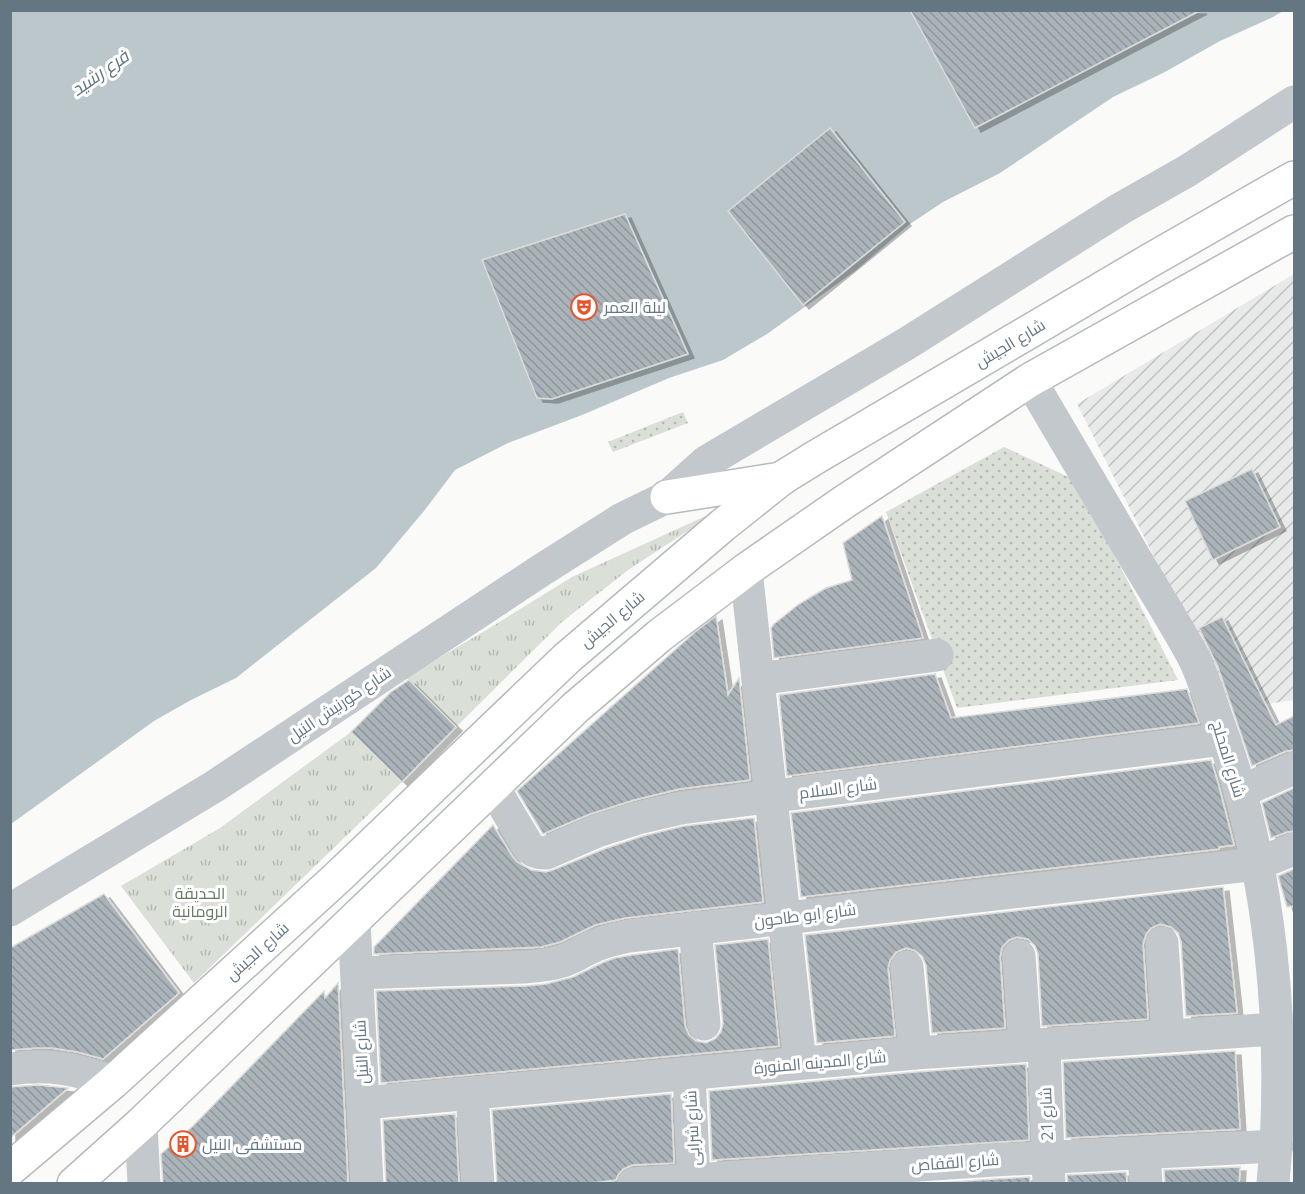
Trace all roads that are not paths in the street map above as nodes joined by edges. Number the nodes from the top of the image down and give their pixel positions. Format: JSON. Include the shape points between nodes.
{"nodes":[{"id":1,"x":1294,"y":102,"type":"edge"},
{"id":2,"x":1294,"y":178,"type":"edge"},
{"id":3,"x":1294,"y":232,"type":"edge"},
{"id":4,"x":1030,"y":380,"type":"junction"},
{"id":5,"x":782,"y":478,"type":"junction"},
{"id":6,"x":667,"y":497,"type":"junction"},
{"id":7,"x":746,"y":570,"type":"junction"},
{"id":8,"x":937,"y":655,"type":"dead end"},
{"id":9,"x":758,"y":679,"type":"junction"},
{"id":10,"x":1224,"y":739,"type":"junction"},
{"id":11,"x":1294,"y":768,"type":"edge"},
{"id":12,"x":493,"y":787,"type":"junction"},
{"id":13,"x":1240,"y":792,"type":"junction"},
{"id":14,"x":771,"y":797,"type":"junction"},
{"id":15,"x":1294,"y":849,"type":"edge"},
{"id":16,"x":1257,"y":864,"type":"junction"},
{"id":17,"x":10,"y":910,"type":"edge"},
{"id":18,"x":784,"y":918,"type":"junction"},
{"id":19,"x":354,"y":920,"type":"junction"},
{"id":20,"x":695,"y":928,"type":"junction"},
{"id":21,"x":1162,"y":944,"type":"dead end"},
{"id":22,"x":1019,"y":956,"type":"dead end"},
{"id":23,"x":1283,"y":957,"type":"edge"},
{"id":24,"x":907,"y":968,"type":"dead end"},
{"id":25,"x":357,"y":973,"type":"junction"},
{"id":26,"x":704,"y":1024,"type":"dead end"},
{"id":27,"x":1277,"y":1029,"type":"junction"},
{"id":28,"x":1168,"y":1036,"type":"junction"},
{"id":29,"x":1034,"y":1045,"type":"junction"},
{"id":30,"x":915,"y":1053,"type":"junction"},
{"id":31,"x":800,"y":1063,"type":"junction"},
{"id":32,"x":10,"y":1069,"type":"edge"},
{"id":33,"x":689,"y":1073,"type":"junction"},
{"id":34,"x":1289,"y":1080,"type":"edge"},
{"id":35,"x":112,"y":1082,"type":"junction"},
{"id":36,"x":472,"y":1094,"type":"junction"},
{"id":37,"x":363,"y":1103,"type":"junction"},
{"id":38,"x":141,"y":1124,"type":"junction"},
{"id":39,"x":1277,"y":1146,"type":"junction"},
{"id":40,"x":1145,"y":1168,"type":"edge"},
{"id":41,"x":10,"y":1169,"type":"edge"},
{"id":42,"x":1048,"y":1171,"type":"edge"},
{"id":43,"x":995,"y":1172,"type":"edge"},
{"id":44,"x":900,"y":1175,"type":"edge"},
{"id":45,"x":801,"y":1178,"type":"edge"},
{"id":46,"x":694,"y":1181,"type":"edge"},
{"id":47,"x":74,"y":1184,"type":"edge"},
{"id":48,"x":144,"y":1184,"type":"edge"},
{"id":49,"x":367,"y":1184,"type":"edge"},
{"id":50,"x":477,"y":1184,"type":"edge"},
{"id":51,"x":634,"y":1184,"type":"edge"},
{"id":52,"x":1273,"y":1184,"type":"edge"}],
"edges":[{"from":1,"to":6,"type":"street","name":"شارع كورنيش النيل","via":[[906,344],[706,462]]},
{"from":2,"to":5,"type":"main road","name":"شارع الجيش"},
{"from":3,"to":4,"type":"main road"},
{"from":4,"to":7,"type":"main road"},
{"from":4,"to":10,"type":"street","name":"شارع المحلج","via":[[1195,660]]},
{"from":5,"to":6,"type":"main road"},
{"from":5,"to":35,"type":"main road","name":"شارع الجيش","via":[[567,658],[337,878]]},
{"from":6,"to":17,"type":"street","name":"شارع كورنيش النيل","via":[[622,519],[215,786]]},
{"from":7,"to":9,"type":"street"},
{"from":7,"to":12,"type":"main road","via":[[659,636],[575,708]]},
{"from":8,"to":9,"type":"street"},
{"from":9,"to":14,"type":"street"},
{"from":10,"to":13,"type":"street","name":"شارع المحلج"},
{"from":10,"to":14,"type":"street","name":"شارع السلام"},
{"from":11,"to":13,"type":"street"},
{"from":12,"to":14,"type":"street","name":"شارع السلام","via":[[528,846],[540,853],[638,818],[681,808]]},
{"from":12,"to":19,"type":"main road"},
{"from":13,"to":16,"type":"street","name":"شارع المحلج"},
{"from":14,"to":18,"type":"street"},
{"from":15,"to":16,"type":"street","name":"شارع ابو طاحون"},
{"from":16,"to":18,"type":"street","name":"شارع ابو طاحون"},
{"from":16,"to":23,"type":"street","name":"شارع المحلج"},
{"from":18,"to":20,"type":"street","name":"شارع ابو طاحون"},
{"from":18,"to":31,"type":"street"},
{"from":19,"to":25,"type":"street","name":"شارع النيل"},
{"from":19,"to":38,"type":"main road"},
{"from":20,"to":25,"type":"street","name":"شارع ابو طاحون","via":[[610,940],[560,962],[543,965]]},
{"from":20,"to":26,"type":"street"},
{"from":21,"to":28,"type":"street"},
{"from":22,"to":29,"type":"street","name":"شارع 21"},
{"from":23,"to":27,"type":"street","name":"شارع المحلج"},
{"from":24,"to":30,"type":"street"},
{"from":25,"to":37,"type":"street","name":"شارع النيل"},
{"from":27,"to":28,"type":"street","name":"شارع المدينه المنورة"},
{"from":27,"to":34,"type":"street","name":"شارع المحلج"},
{"from":28,"to":29,"type":"street","name":"شارع المدينه المنورة"},
{"from":29,"to":30,"type":"street","name":"شارع المدينه المنورة"},
{"from":29,"to":42,"type":"street","name":"شارع 21"},
{"from":30,"to":31,"type":"street","name":"شارع المدينه المنورة"},
{"from":31,"to":33,"type":"street","name":"شارع المدينه المنورة"},
{"from":32,"to":35,"type":"street","via":[[57,1067]]},
{"from":33,"to":36,"type":"street","name":"شارع المدينه المنورة"},
{"from":33,"to":46,"type":"street","name":"شارع شرابى"},
{"from":34,"to":39,"type":"street","name":"شارع المحلج"},
{"from":35,"to":41,"type":"main road","name":"شارع الجيش"},
{"from":36,"to":37,"type":"street","name":"شارع المدينه المنورة"},
{"from":36,"to":50,"type":"street"},
{"from":37,"to":49,"type":"street","name":"شارع النيل"},
{"from":38,"to":47,"type":"main road"},
{"from":38,"to":48,"type":"street"},
{"from":39,"to":40,"type":"street","name":"شارع القفاص"},
{"from":39,"to":52,"type":"street","name":"شارع المحلج"},
{"from":40,"to":42,"type":"street","name":"شارع القفاص"},
{"from":42,"to":43,"type":"street","name":"شارع القفاص"},
{"from":43,"to":44,"type":"street","name":"شارع القفاص"},
{"from":44,"to":45,"type":"street","name":"شارع القفاص"},
{"from":45,"to":46,"type":"street","name":"شارع القفاص"},
{"from":46,"to":51,"type":"street","name":"شارع القفاص"}]}
